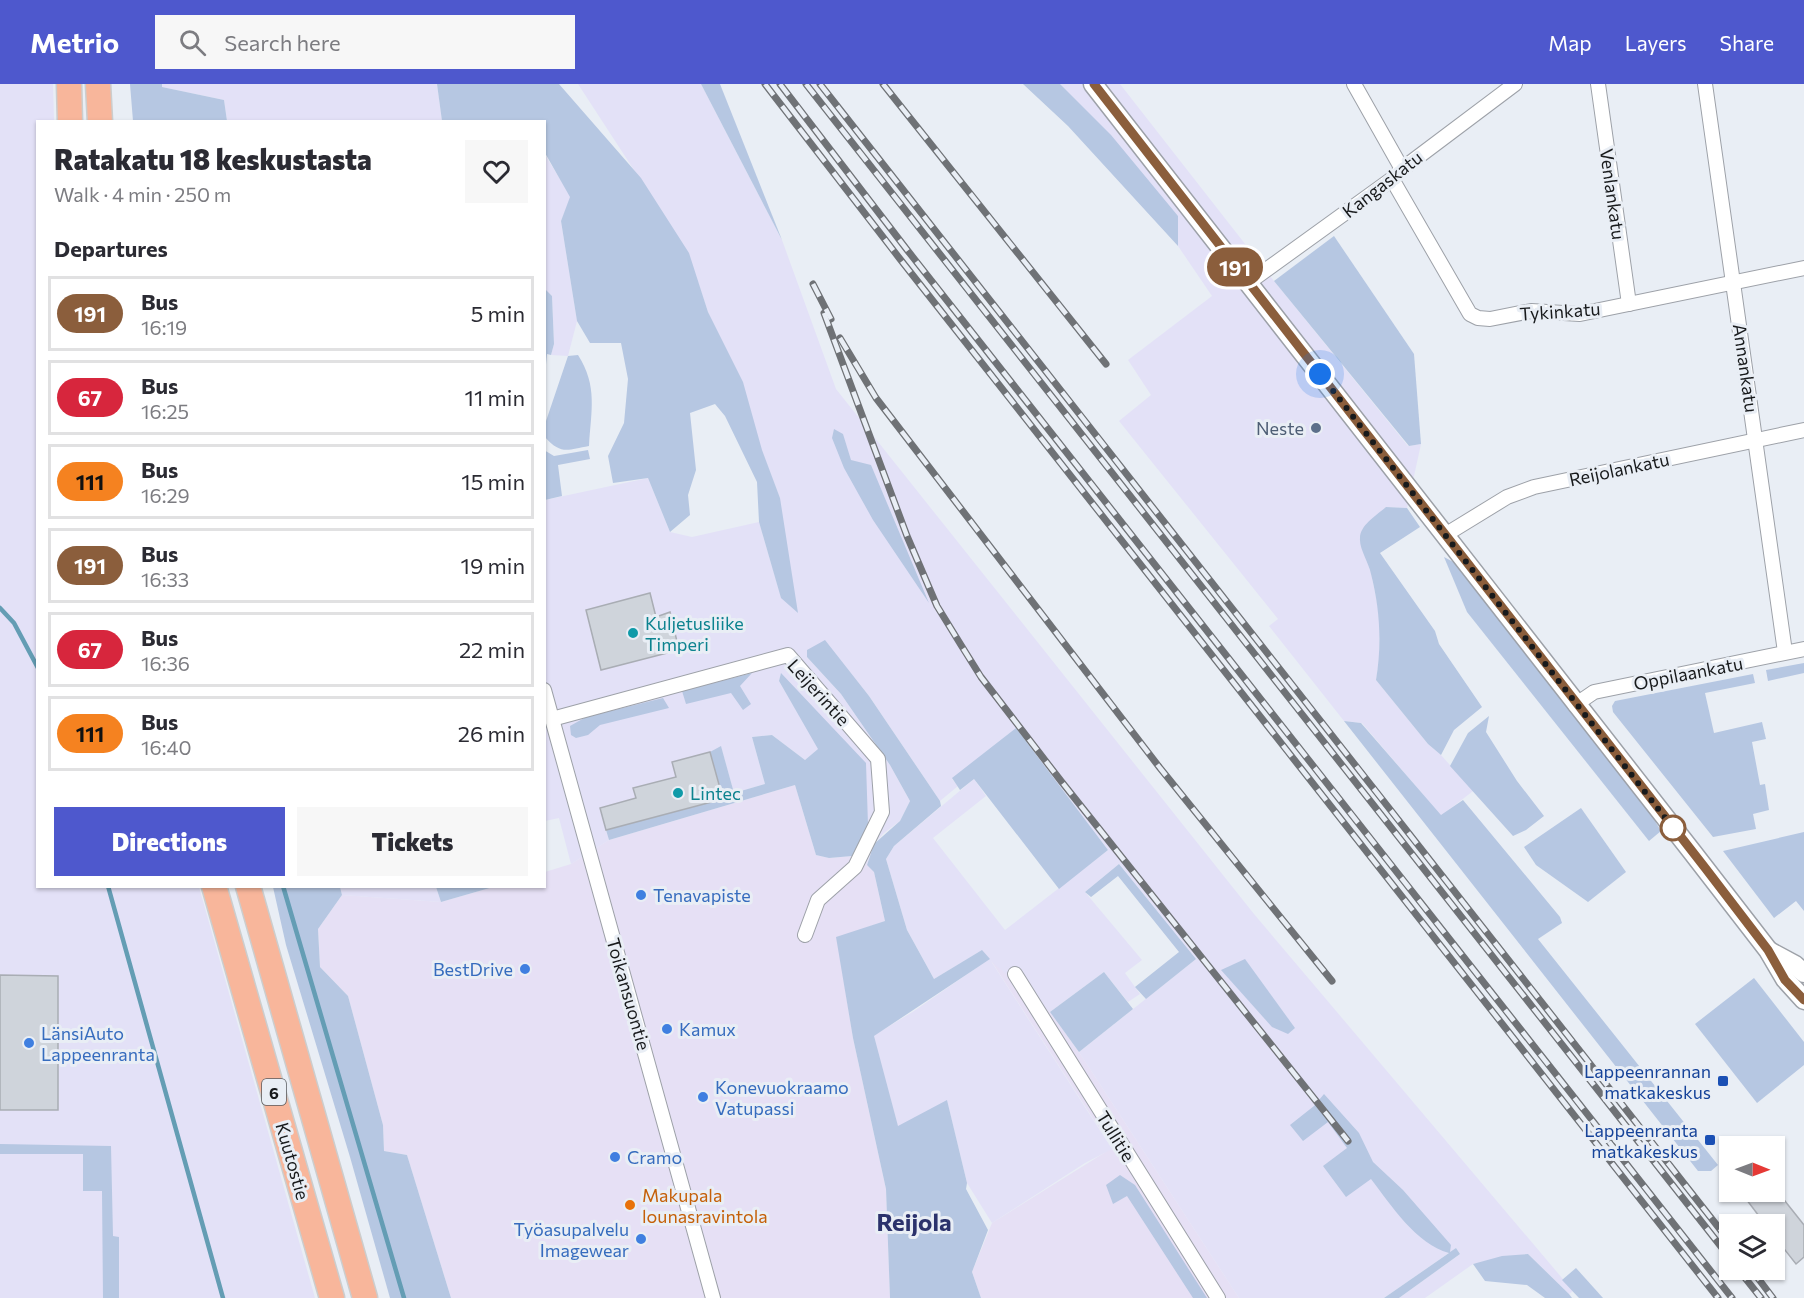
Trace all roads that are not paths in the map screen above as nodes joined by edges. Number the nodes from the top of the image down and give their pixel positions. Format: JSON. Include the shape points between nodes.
{"nodes":[{"id":1,"x":69,"y":84,"type":"edge"},
{"id":2,"x":99,"y":84,"type":"edge"},
{"id":3,"x":1094,"y":84,"type":"edge"},
{"id":4,"x":1354,"y":84,"type":"edge"},
{"id":5,"x":1515,"y":84,"type":"edge"},
{"id":6,"x":1598,"y":84,"type":"edge"},
{"id":7,"x":1705,"y":84,"type":"edge"},
{"id":8,"x":1500,"y":89,"type":"edge"},
{"id":9,"x":70,"y":120,"type":"edge"},
{"id":10,"x":100,"y":120,"type":"edge"},
{"id":11,"x":1397,"y":174,"type":"junction"},
{"id":12,"x":1804,"y":268,"type":"edge"},
{"id":13,"x":1248,"y":283,"type":"junction"},
{"id":14,"x":1735,"y":283,"type":"junction"},
{"id":15,"x":1629,"y":304,"type":"junction"},
{"id":16,"x":1804,"y":430,"type":"edge"},
{"id":17,"x":1756,"y":441,"type":"junction"},
{"id":18,"x":1445,"y":535,"type":"junction"},
{"id":19,"x":1804,"y":649,"type":"edge"},
{"id":20,"x":1785,"y":652,"type":"junction"},
{"id":21,"x":546,"y":697,"type":"edge"},
{"id":22,"x":1575,"y":705,"type":"junction"},
{"id":23,"x":552,"y":719,"type":"junction"},
{"id":24,"x":215,"y":888,"type":"edge"},
{"id":25,"x":250,"y":888,"type":"edge"},
{"id":26,"x":805,"y":935,"type":"dead end"},
{"id":27,"x":1768,"y":950,"type":"junction"},
{"id":28,"x":1804,"y":973,"type":"edge"},
{"id":29,"x":1015,"y":974,"type":"dead end"},
{"id":30,"x":1804,"y":1000,"type":"edge"},
{"id":31,"x":332,"y":1298,"type":"edge"},
{"id":32,"x":366,"y":1298,"type":"edge"},
{"id":33,"x":713,"y":1298,"type":"edge"},
{"id":34,"x":1218,"y":1298,"type":"edge"}],
"edges":[{"from":1,"to":9,"type":"highway"},
{"from":2,"to":10,"type":"highway"},
{"from":3,"to":13,"type":"main road"},
{"from":4,"to":11,"type":"street","name":"Tykinkatu"},
{"from":5,"to":8,"type":"street","name":"Kangaskatu"},
{"from":6,"to":15,"type":"street","name":"Venlankatu"},
{"from":7,"to":14,"type":"street","name":"Annankatu"},
{"from":8,"to":11,"type":"street","name":"Kangaskatu"},
{"from":11,"to":13,"type":"street","name":"Kangaskatu"},
{"from":11,"to":15,"type":"street","name":"Tykinkatu","via":[[1470,314],[1491,319],[1531,311],[1580,314]]},
{"from":12,"to":14,"type":"street","name":"Tykinkatu"},
{"from":13,"to":18,"type":"main road"},
{"from":14,"to":15,"type":"street","name":"Tykinkatu"},
{"from":14,"to":17,"type":"street","name":"Annankatu"},
{"from":16,"to":17,"type":"street","name":"Reijolankatu"},
{"from":17,"to":18,"type":"street","name":"Reijolankatu","via":[[1534,487],[1507,496]]},
{"from":17,"to":20,"type":"street","name":"Annankatu"},
{"from":18,"to":22,"type":"main road"},
{"from":19,"to":20,"type":"street","name":"Oppilaankatu"},
{"from":20,"to":22,"type":"street","name":"Oppilaankatu","via":[[1594,692]]},
{"from":21,"to":23,"type":"street","name":"Toikansuontie"},
{"from":22,"to":27,"type":"main road"},
{"from":23,"to":26,"type":"street","name":"Leijerintie","via":[[788,655],[878,759],[882,812],[855,867],[818,900]]},
{"from":23,"to":33,"type":"street","name":"Toikansuontie"},
{"from":24,"to":31,"type":"highway","name":"Kuutostie","number":"6"},
{"from":25,"to":32,"type":"highway","name":"Kuutostie","number":"6"},
{"from":27,"to":28,"type":"main road"},
{"from":27,"to":30,"type":"main road","via":[[1785,980]]},
{"from":29,"to":34,"type":"street","name":"Tullitie"}]}
